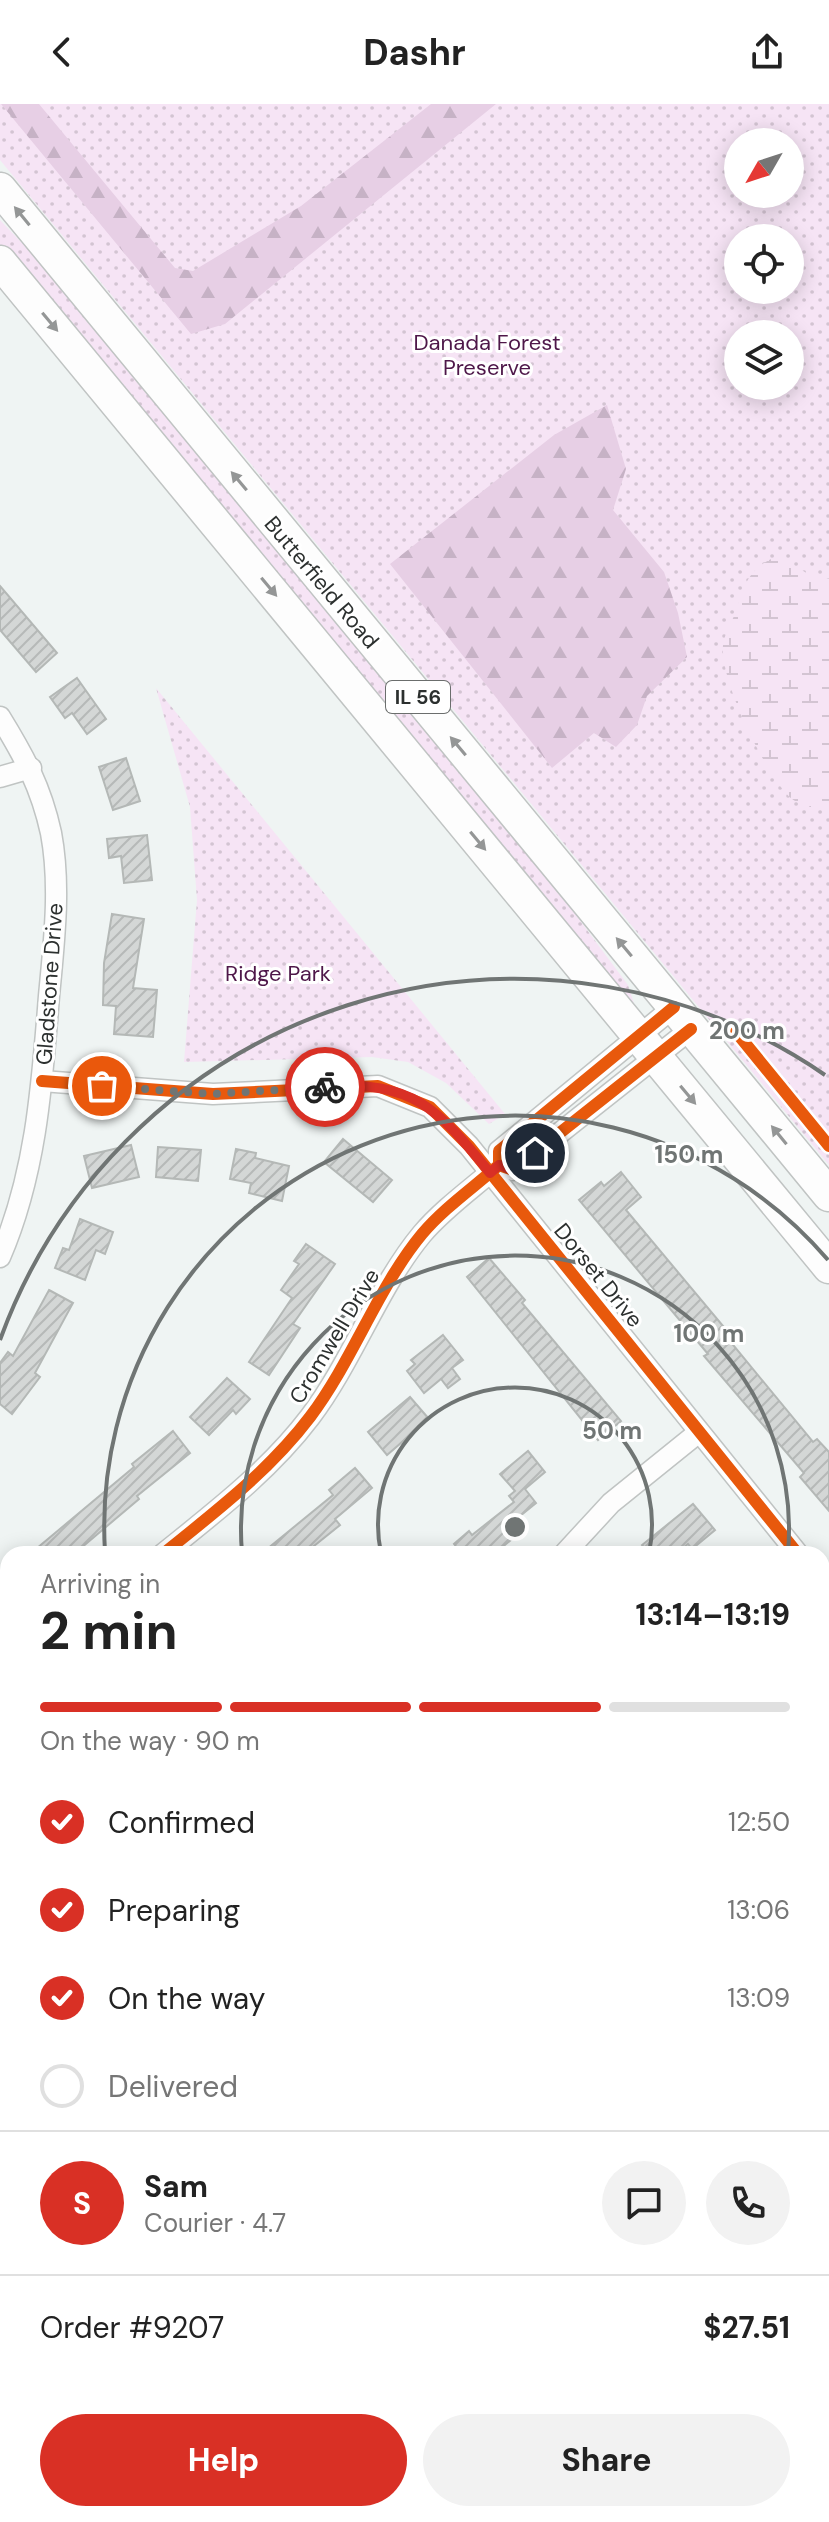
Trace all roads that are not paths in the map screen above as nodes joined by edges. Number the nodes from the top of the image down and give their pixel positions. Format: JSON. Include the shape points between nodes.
{"nodes":[{"id":1,"x":0,"y":189,"type":"edge"},
{"id":2,"x":0,"y":262,"type":"edge"},
{"id":3,"x":0,"y":717,"type":"edge"},
{"id":4,"x":31,"y":768,"type":"junction"},
{"id":5,"x":0,"y":777,"type":"edge"},
{"id":6,"x":682,"y":1018,"type":"junction"},
{"id":7,"x":647,"y":1046,"type":"junction"},
{"id":8,"x":42,"y":1081,"type":"junction"},
{"id":9,"x":495,"y":1169,"type":"junction"},
{"id":10,"x":829,"y":1195,"type":"edge"},
{"id":11,"x":0,"y":1257,"type":"edge"},
{"id":12,"x":829,"y":1267,"type":"edge"},
{"id":13,"x":699,"y":1432,"type":"junction"},
{"id":14,"x":173,"y":1546,"type":"edge"},
{"id":15,"x":571,"y":1546,"type":"edge"},
{"id":16,"x":792,"y":1546,"type":"edge"}],
"edges":[{"from":6,"to":1,"type":"main road","name":"Butterfield Road","number":"IL 56","one_way":true},
{"from":2,"to":7,"type":"main road","name":"Butterfield Road","number":"IL 56","one_way":true},
{"from":3,"to":4,"type":"street","name":"Gladstone Drive"},
{"from":4,"to":5,"type":"street"},
{"from":4,"to":8,"type":"street","name":"Gladstone Drive","via":[[50,832],[56,885]]},
{"from":6,"to":7,"type":"street","name":"Cromwell Drive"},
{"from":10,"to":6,"type":"main road","name":"Butterfield Road","number":"IL 56","one_way":true},
{"from":7,"to":9,"type":"street","name":"Cromwell Drive","via":[[499,1151]]},
{"from":7,"to":12,"type":"main road","name":"Butterfield Road","number":"IL 56","one_way":true},
{"from":8,"to":9,"type":"street","name":"Dorset Drive","via":[[213,1094],[378,1086],[430,1107]]},
{"from":8,"to":11,"type":"street","name":"Gladstone Drive","via":[[29,1172]]},
{"from":9,"to":13,"type":"street","name":"Dorset Drive"},
{"from":9,"to":14,"type":"street","name":"Cromwell Drive","via":[[421,1235],[333,1384],[277,1456]]},
{"from":13,"to":15,"type":"street","via":[[611,1503]]},
{"from":13,"to":16,"type":"street","name":"Dorset Drive"}]}
